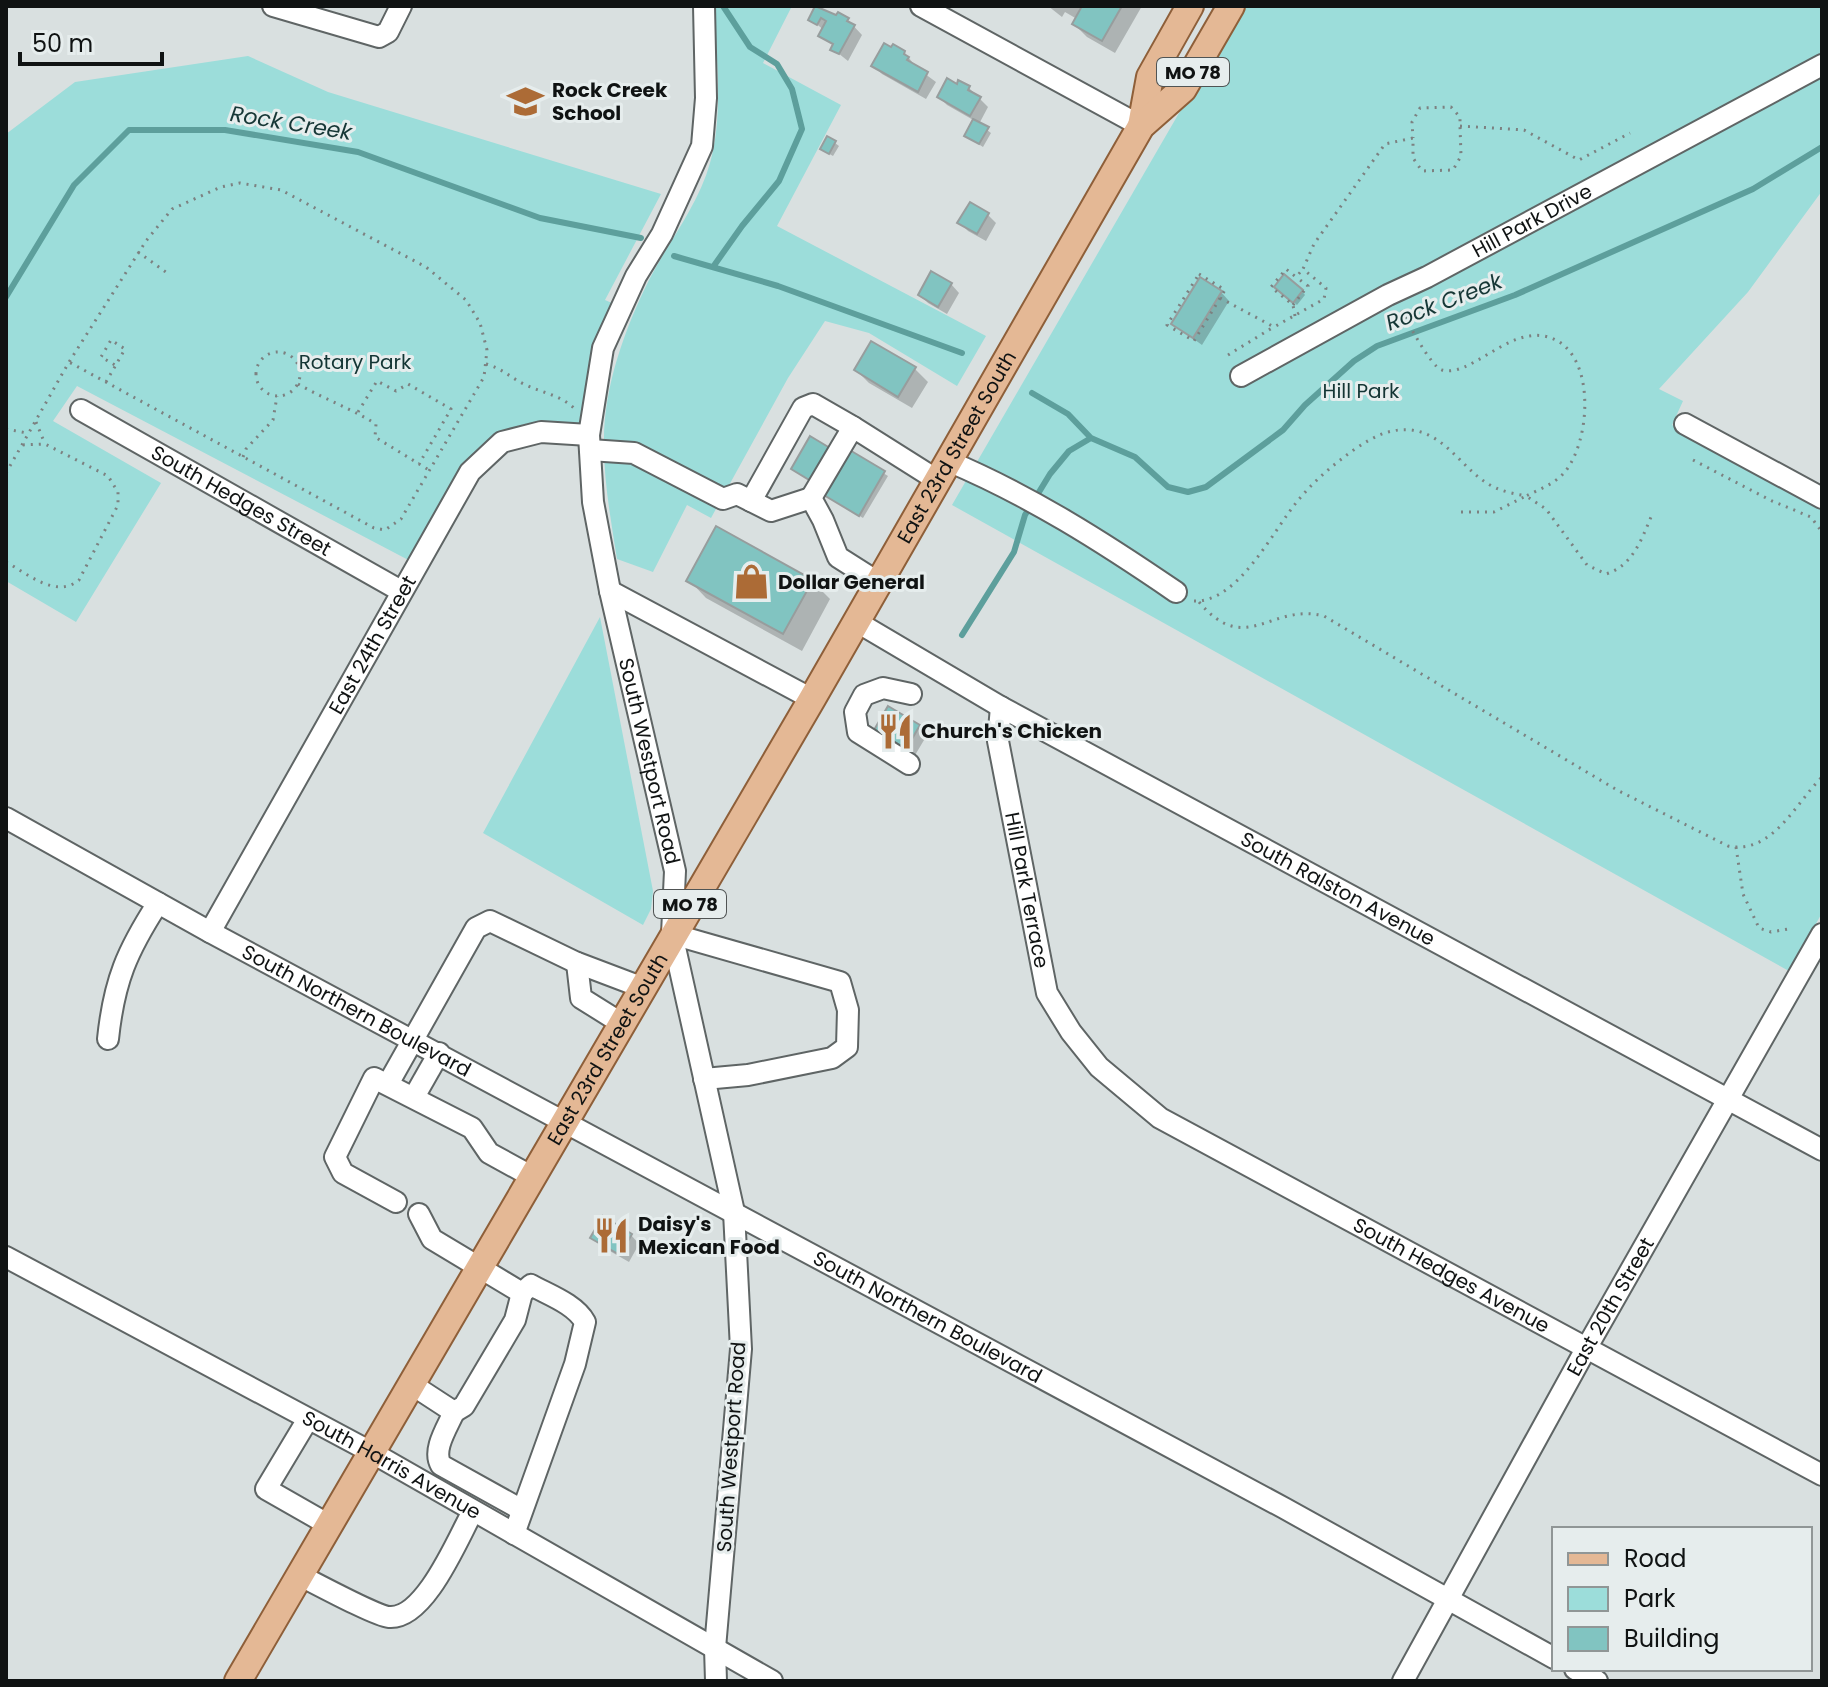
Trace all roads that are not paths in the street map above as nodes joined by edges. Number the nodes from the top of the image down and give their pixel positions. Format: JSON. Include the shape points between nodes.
{"nodes":[{"id":1,"x":273,"y":6,"type":"edge"},
{"id":2,"x":401,"y":6,"type":"edge"},
{"id":3,"x":704,"y":6,"type":"edge"},
{"id":4,"x":921,"y":6,"type":"edge"},
{"id":5,"x":1190,"y":6,"type":"edge"},
{"id":6,"x":1231,"y":6,"type":"edge"},
{"id":7,"x":1822,"y":65,"type":"edge"},
{"id":8,"x":1141,"y":126,"type":"junction"},
{"id":9,"x":1241,"y":376,"type":"dead end"},
{"id":10,"x":81,"y":410,"type":"dead end"},
{"id":11,"x":1685,"y":424,"type":"dead end"},
{"id":12,"x":853,"y":427,"type":"junction"},
{"id":13,"x":586,"y":440,"type":"junction"},
{"id":14,"x":943,"y":471,"type":"junction"},
{"id":15,"x":811,"y":498,"type":"junction"},
{"id":16,"x":1822,"y":498,"type":"edge"},
{"id":17,"x":751,"y":501,"type":"junction"},
{"id":18,"x":879,"y":583,"type":"junction"},
{"id":19,"x":401,"y":591,"type":"junction"},
{"id":20,"x":610,"y":591,"type":"junction"},
{"id":21,"x":1176,"y":592,"type":"road end"},
{"id":22,"x":857,"y":622,"type":"junction"},
{"id":23,"x":911,"y":694,"type":"dead end"},
{"id":24,"x":812,"y":699,"type":"junction"},
{"id":25,"x":1001,"y":707,"type":"junction"},
{"id":26,"x":855,"y":712,"type":"junction"},
{"id":27,"x":842,"y":739,"type":"dead end"},
{"id":28,"x":909,"y":764,"type":"dead end"},
{"id":29,"x":6,"y":818,"type":"edge"},
{"id":30,"x":158,"y":903,"type":"junction"},
{"id":31,"x":210,"y":932,"type":"junction"},
{"id":32,"x":672,"y":934,"type":"junction"},
{"id":33,"x":1822,"y":934,"type":"edge"},
{"id":34,"x":577,"y":963,"type":"junction"},
{"id":35,"x":641,"y":987,"type":"junction"},
{"id":36,"x":621,"y":1023,"type":"junction"},
{"id":37,"x":108,"y":1039,"type":"dead end"},
{"id":38,"x":412,"y":1039,"type":"junction"},
{"id":39,"x":439,"y":1053,"type":"junction"},
{"id":40,"x":1093,"y":1059,"type":"joint"},
{"id":41,"x":704,"y":1079,"type":"junction"},
{"id":42,"x":388,"y":1084,"type":"junction"},
{"id":43,"x":414,"y":1097,"type":"junction"},
{"id":44,"x":1727,"y":1099,"type":"junction"},
{"id":45,"x":564,"y":1120,"type":"junction"},
{"id":46,"x":1822,"y":1150,"type":"edge"},
{"id":47,"x":531,"y":1176,"type":"junction"},
{"id":48,"x":396,"y":1202,"type":"dead end"},
{"id":49,"x":734,"y":1212,"type":"junction"},
{"id":50,"x":419,"y":1214,"type":"dead end"},
{"id":51,"x":6,"y":1257,"type":"edge"},
{"id":52,"x":479,"y":1267,"type":"junction"},
{"id":53,"x":522,"y":1293,"type":"junction"},
{"id":54,"x":1587,"y":1347,"type":"junction"},
{"id":55,"x":411,"y":1384,"type":"junction"},
{"id":56,"x":454,"y":1412,"type":"junction"},
{"id":57,"x":308,"y":1419,"type":"junction"},
{"id":58,"x":371,"y":1452,"type":"junction"},
{"id":59,"x":458,"y":1475,"type":"junction"},
{"id":60,"x":1822,"y":1475,"type":"edge"},
{"id":61,"x":446,"y":1495,"type":"junction"},
{"id":62,"x":522,"y":1510,"type":"junction"},
{"id":63,"x":473,"y":1511,"type":"junction"},
{"id":64,"x":329,"y":1525,"type":"junction"},
{"id":65,"x":514,"y":1534,"type":"junction"},
{"id":66,"x":299,"y":1575,"type":"junction"},
{"id":67,"x":1447,"y":1600,"type":"junction"},
{"id":68,"x":715,"y":1648,"type":"junction"},
{"id":69,"x":1552,"y":1657,"type":"edge"},
{"id":70,"x":1579,"y":1671,"type":"edge"},
{"id":71,"x":238,"y":1681,"type":"edge"},
{"id":72,"x":716,"y":1681,"type":"edge"},
{"id":73,"x":772,"y":1681,"type":"edge"},
{"id":74,"x":1403,"y":1681,"type":"edge"},
{"id":75,"x":1597,"y":1681,"type":"edge"}],
"edges":[{"from":1,"to":2,"type":"street","via":[[379,37],[388,32]]},
{"from":3,"to":13,"type":"street","name":"South Westport Road","via":[[702,146],[603,348]]},
{"from":4,"to":8,"type":"street"},
{"from":5,"to":8,"type":"main road","name":"East 23rd Street South","number":"MO 78","via":[[1150,77]]},
{"from":6,"to":8,"type":"main road","name":"East 23rd Street South","number":"MO 78","via":[[1183,89]]},
{"from":7,"to":9,"type":"street","name":"Hill Park Drive"},
{"from":8,"to":14,"type":"main road","name":"East 23rd Street South","number":"MO 78"},
{"from":10,"to":19,"type":"street","name":"South Hedges Street"},
{"from":11,"to":16,"type":"street"},
{"from":12,"to":14,"type":"street"},
{"from":12,"to":15,"type":"street"},
{"from":12,"to":17,"type":"street","via":[[813,404],[803,408]]},
{"from":13,"to":17,"type":"street","name":"East 24th Street","via":[[634,453],[723,499],[737,494]]},
{"from":13,"to":19,"type":"street","name":"East 24th Street","via":[[541,432],[502,442],[470,472]]},
{"from":13,"to":20,"type":"street","name":"South Westport Road"},
{"from":14,"to":18,"type":"main road","name":"East 23rd Street South","number":"MO 78"},
{"from":14,"to":21,"type":"street","via":[[985,477]]},
{"from":15,"to":17,"type":"street","name":"East 24th Street","via":[[771,511]]},
{"from":15,"to":18,"type":"street","via":[[838,557]]},
{"from":18,"to":22,"type":"main road","name":"East 23rd Street South","number":"MO 78"},
{"from":19,"to":31,"type":"street","name":"East 24th Street"},
{"from":20,"to":24,"type":"street"},
{"from":20,"to":32,"type":"street","name":"South Westport Road","via":[[675,871]]},
{"from":22,"to":24,"type":"main road","name":"East 23rd Street South","number":"MO 78"},
{"from":22,"to":25,"type":"street","name":"South Ralston Avenue"},
{"from":23,"to":26,"type":"street","via":[[883,688],[864,695]]},
{"from":24,"to":32,"type":"main road","name":"East 23rd Street South","number":"MO 78"},
{"from":25,"to":40,"type":"street","name":"Hill Park Terrace","via":[[998,741],[1047,993]]},
{"from":25,"to":44,"type":"street","name":"South Ralston Avenue"},
{"from":26,"to":27,"type":"street"},
{"from":26,"to":28,"type":"street","via":[[858,732]]},
{"from":29,"to":30,"type":"street","name":"South Northern Boulevard"},
{"from":30,"to":31,"type":"street","name":"South Northern Boulevard"},
{"from":30,"to":37,"type":"street","via":[[122,965]]},
{"from":31,"to":38,"type":"street","name":"South Northern Boulevard"},
{"from":32,"to":35,"type":"main road","name":"East 23rd Street South","number":"MO 78"},
{"from":32,"to":41,"type":"street","name":"South Westport Road"},
{"from":32,"to":41,"type":"street","via":[[840,982],[848,1010],[847,1047],[832,1058]]},
{"from":33,"to":44,"type":"street","name":"East 20th Street"},
{"from":34,"to":35,"type":"street"},
{"from":34,"to":36,"type":"street","via":[[581,998]]},
{"from":34,"to":38,"type":"street","via":[[490,921],[476,928]]},
{"from":35,"to":36,"type":"main road","name":"East 23rd Street South","number":"MO 78"},
{"from":36,"to":45,"type":"main road","name":"East 23rd Street South","number":"MO 78"},
{"from":38,"to":39,"type":"street","name":"South Northern Boulevard"},
{"from":38,"to":42,"type":"street"},
{"from":39,"to":43,"type":"street"},
{"from":39,"to":45,"type":"street","name":"South Northern Boulevard"},
{"from":40,"to":54,"type":"street","name":"South Hedges Avenue","via":[[1160,1118]]},
{"from":41,"to":49,"type":"street","name":"South Westport Road"},
{"from":42,"to":43,"type":"street"},
{"from":42,"to":48,"type":"street","via":[[374,1078],[335,1157],[343,1173]]},
{"from":43,"to":47,"type":"street","via":[[472,1128],[489,1153]]},
{"from":44,"to":46,"type":"street","name":"South Ralston Avenue"},
{"from":44,"to":54,"type":"street","name":"East 20th Street"},
{"from":45,"to":47,"type":"main road","name":"East 23rd Street South","number":"MO 78"},
{"from":45,"to":49,"type":"street","name":"South Northern Boulevard"},
{"from":47,"to":52,"type":"main road","name":"East 23rd Street South","number":"MO 78"},
{"from":49,"to":67,"type":"street","name":"South Northern Boulevard"},
{"from":49,"to":68,"type":"street","name":"South Westport Road","via":[[741,1349]]},
{"from":50,"to":52,"type":"street","via":[[432,1239]]},
{"from":51,"to":57,"type":"street","name":"South Harris Avenue"},
{"from":52,"to":53,"type":"street"},
{"from":52,"to":55,"type":"main road","name":"East 23rd Street South","number":"MO 78"},
{"from":53,"to":56,"type":"street","via":[[515,1320],[464,1406]]},
{"from":53,"to":62,"type":"street","via":[[531,1285],[585,1322]]},
{"from":54,"to":60,"type":"street","name":"South Hedges Avenue"},
{"from":54,"to":67,"type":"street","name":"East 20th Street"},
{"from":55,"to":56,"type":"street"},
{"from":55,"to":58,"type":"main road","name":"East 23rd Street South","number":"MO 78"},
{"from":56,"to":59,"type":"street","via":[[437,1458]]},
{"from":57,"to":58,"type":"street","name":"South Harris Avenue"},
{"from":57,"to":64,"type":"street","via":[[266,1489]]},
{"from":58,"to":61,"type":"street","name":"South Harris Avenue"},
{"from":58,"to":64,"type":"main road","name":"East 23rd Street South","number":"MO 78"},
{"from":59,"to":61,"type":"street"},
{"from":59,"to":62,"type":"street"},
{"from":61,"to":63,"type":"street","name":"South Harris Avenue"},
{"from":62,"to":65,"type":"street"},
{"from":63,"to":65,"type":"street","name":"South Harris Avenue"},
{"from":63,"to":66,"type":"street","via":[[426,1596],[409,1612],[388,1617]]},
{"from":64,"to":66,"type":"main road","name":"East 23rd Street South","number":"MO 78"},
{"from":65,"to":68,"type":"street","name":"South Harris Avenue"},
{"from":66,"to":71,"type":"main road","name":"East 23rd Street South","number":"MO 78"},
{"from":67,"to":69,"type":"street","name":"South Northern Boulevard"},
{"from":67,"to":74,"type":"street","name":"East 20th Street"},
{"from":68,"to":72,"type":"street","name":"South Westport Road"},
{"from":68,"to":73,"type":"street","name":"South Harris Avenue"},
{"from":70,"to":75,"type":"street"}]}
